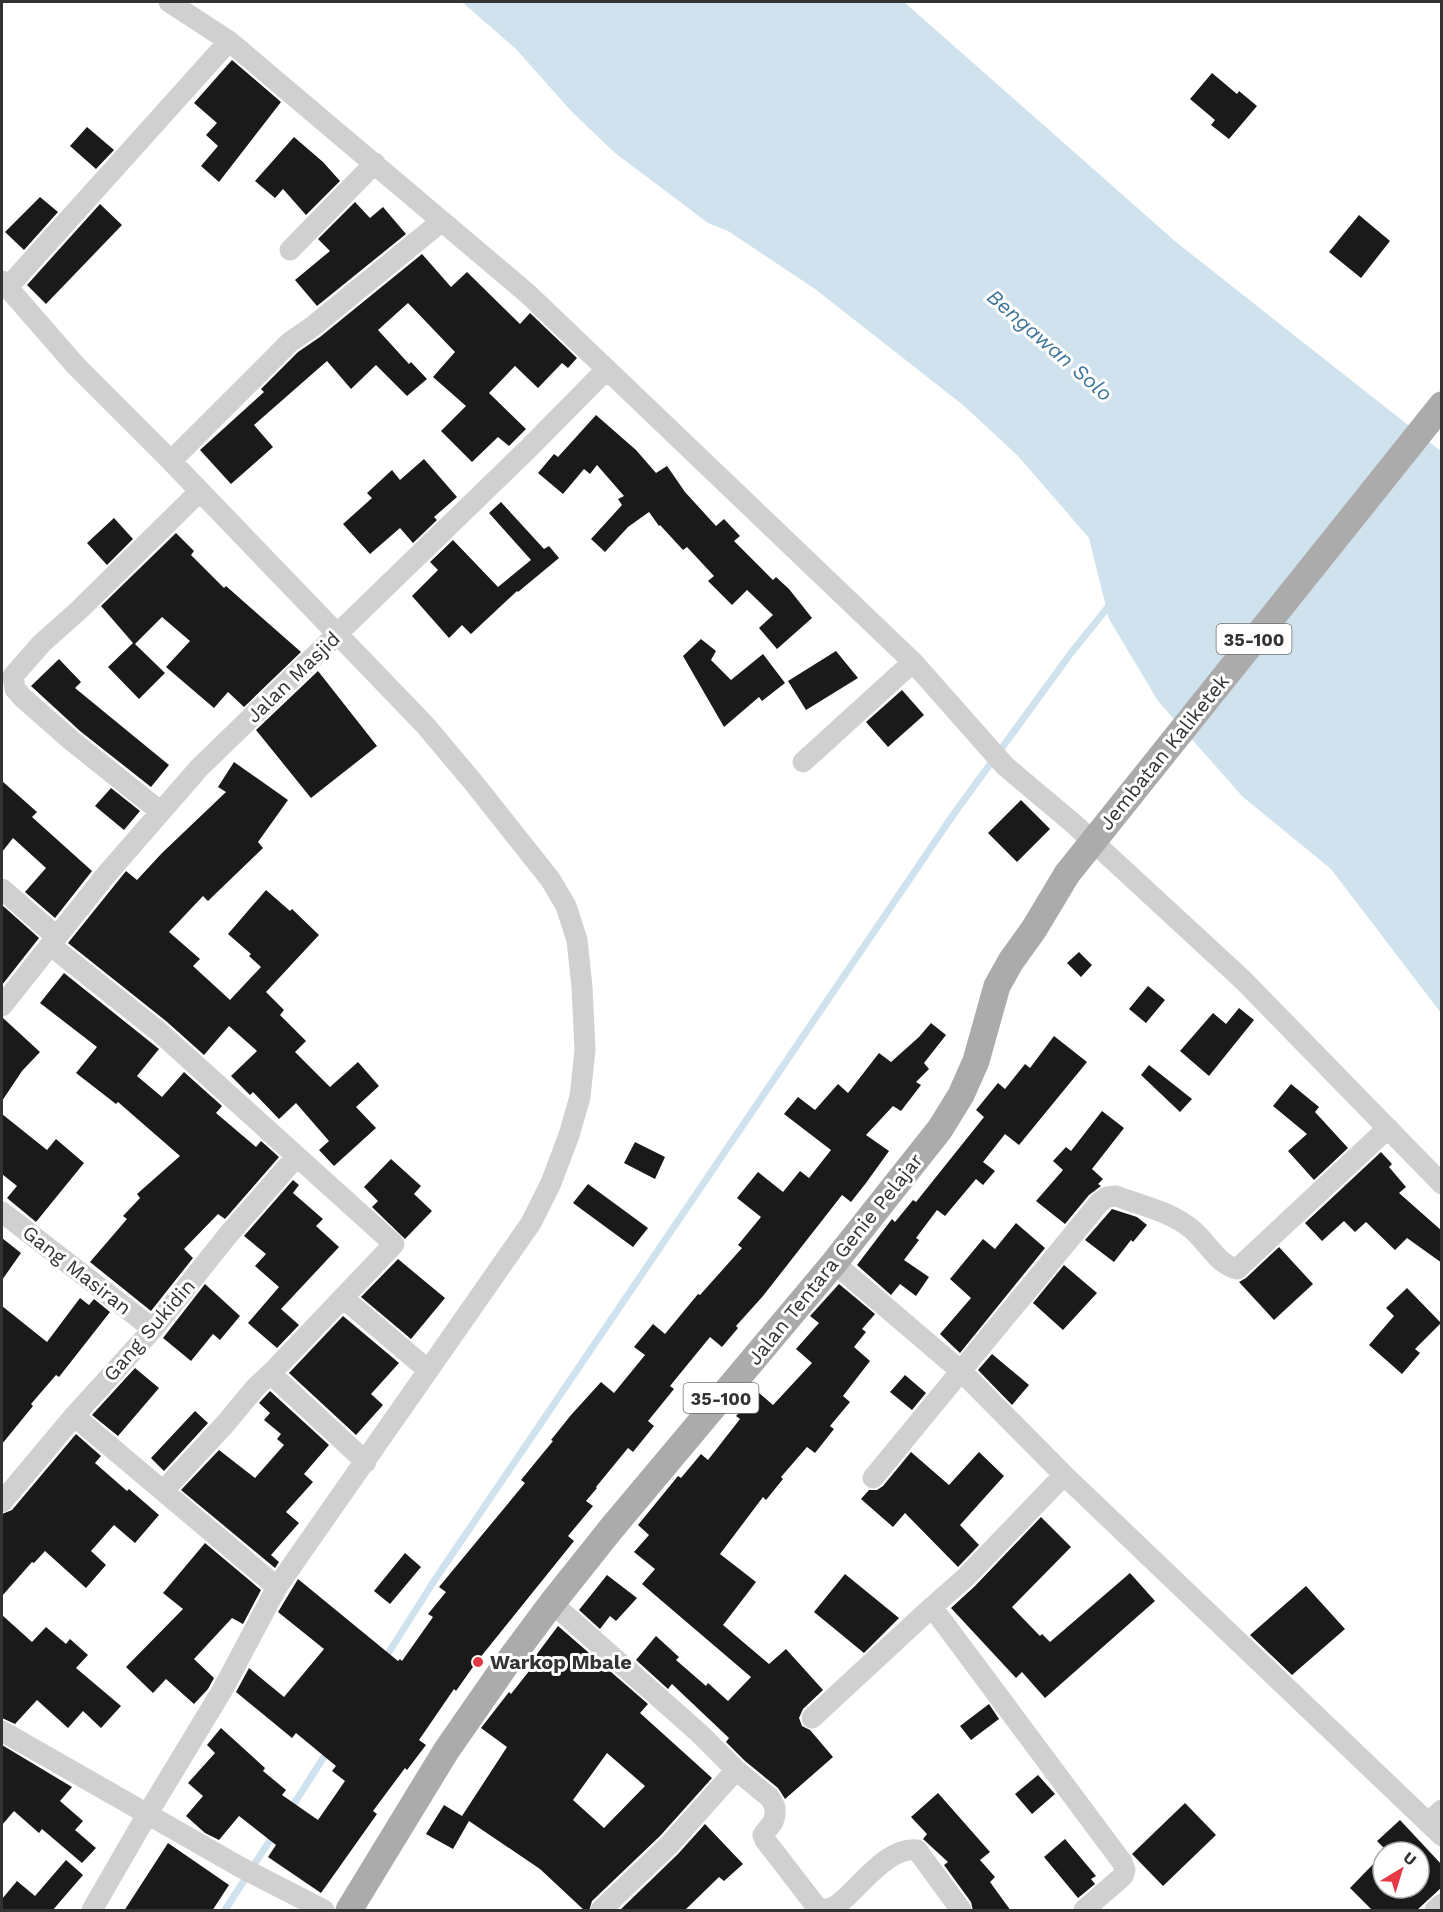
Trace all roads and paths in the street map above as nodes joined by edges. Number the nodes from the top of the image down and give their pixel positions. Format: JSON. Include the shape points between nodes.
{"nodes":[{"id":1,"x":169,"y":2,"type":"edge"},
{"id":2,"x":229,"y":41,"type":"junction"},
{"id":3,"x":375,"y":163,"type":"junction"},
{"id":4,"x":442,"y":221,"type":"junction"},
{"id":5,"x":290,"y":250,"type":"dead end"},
{"id":6,"x":4,"y":285,"type":"edge"},
{"id":7,"x":607,"y":369,"type":"junction"},
{"id":8,"x":1442,"y":405,"type":"edge"},
{"id":9,"x":171,"y":461,"type":"junction"},
{"id":10,"x":200,"y":491,"type":"junction"},
{"id":11,"x":338,"y":635,"type":"junction"},
{"id":12,"x":913,"y":662,"type":"junction"},
{"id":13,"x":803,"y":762,"type":"dead end"},
{"id":14,"x":161,"y":812,"type":"junction"},
{"id":15,"x":1067,"y":874,"type":"joint"},
{"id":16,"x":2,"y":889,"type":"edge"},
{"id":17,"x":53,"y":941,"type":"junction"},
{"id":18,"x":2,"y":1006,"type":"edge"},
{"id":19,"x":1388,"y":1128,"type":"junction"},
{"id":20,"x":296,"y":1157,"type":"junction"},
{"id":21,"x":1442,"y":1184,"type":"edge"},
{"id":22,"x":2,"y":1212,"type":"edge"},
{"id":23,"x":834,"y":1263,"type":"junction"},
{"id":24,"x":343,"y":1298,"type":"junction"},
{"id":25,"x":153,"y":1329,"type":"junction"},
{"id":26,"x":428,"y":1370,"type":"junction"},
{"id":27,"x":962,"y":1372,"type":"junction"},
{"id":28,"x":271,"y":1374,"type":"junction"},
{"id":29,"x":74,"y":1416,"type":"junction"},
{"id":30,"x":366,"y":1462,"type":"junction"},
{"id":31,"x":1064,"y":1475,"type":"junction"},
{"id":32,"x":873,"y":1478,"type":"dead end"},
{"id":33,"x":163,"y":1491,"type":"junction"},
{"id":34,"x":2,"y":1502,"type":"edge"},
{"id":35,"x":277,"y":1587,"type":"junction"},
{"id":36,"x":552,"y":1603,"type":"junction"},
{"id":37,"x":932,"y":1607,"type":"junction"},
{"id":38,"x":812,"y":1718,"type":"dead end"},
{"id":39,"x":2,"y":1731,"type":"edge"},
{"id":40,"x":736,"y":1770,"type":"junction"},
{"id":41,"x":148,"y":1813,"type":"junction"},
{"id":42,"x":1437,"y":1823,"type":"edge"},
{"id":43,"x":1442,"y":1904,"type":"edge"},
{"id":44,"x":819,"y":1910,"type":"edge"},
{"id":45,"x":93,"y":1911,"type":"edge"},
{"id":46,"x":324,"y":1911,"type":"edge"},
{"id":47,"x":349,"y":1911,"type":"edge"},
{"id":48,"x":601,"y":1911,"type":"edge"},
{"id":49,"x":961,"y":1911,"type":"edge"},
{"id":50,"x":1084,"y":1911,"type":"edge"},
{"id":51,"x":1435,"y":1911,"type":"edge"}],
"edges":[{"from":1,"to":2,"type":"street"},
{"from":2,"to":3,"type":"street"},
{"from":2,"to":6,"type":"street"},
{"from":3,"to":4,"type":"street"},
{"from":3,"to":5,"type":"street"},
{"from":4,"to":7,"type":"street","via":[[528,294]]},
{"from":4,"to":9,"type":"street","via":[[291,342]]},
{"from":6,"to":9,"type":"street","via":[[77,367]]},
{"from":7,"to":11,"type":"street","name":"Jalan Masjid"},
{"from":7,"to":12,"type":"street"},
{"from":8,"to":15,"type":"main road","name":"Jembatan Kaliketek","number":"35-100","bridge":true},
{"from":9,"to":10,"type":"street"},
{"from":10,"to":11,"type":"street"},
{"from":10,"to":14,"type":"street","via":[[42,643],[13,676],[15,689],[23,698]]},
{"from":11,"to":14,"type":"street","name":"Jalan Masjid","via":[[199,768]]},
{"from":11,"to":26,"type":"street","via":[[425,725],[550,879],[566,906],[577,940],[585,1050],[580,1097],[569,1135],[531,1223]]},
{"from":12,"to":13,"type":"street"},
{"from":12,"to":19,"type":"street","via":[[1005,766],[1074,824],[1243,980]]},
{"from":14,"to":17,"type":"street","name":"Jalan Masjid"},
{"from":15,"to":23,"type":"main road","name":"Jalan Tentara Genie Pelajar","number":"35-100","via":[[997,986],[976,1061],[961,1095],[940,1129]]},
{"from":16,"to":17,"type":"street"},
{"from":17,"to":18,"type":"street","name":"Jalan Masjid"},
{"from":17,"to":20,"type":"street"},
{"from":19,"to":21,"type":"street"},
{"from":19,"to":27,"type":"street","via":[[1238,1269],[1228,1267],[1190,1227],[1170,1216],[1116,1196],[1107,1197]]},
{"from":20,"to":24,"type":"street","via":[[394,1244]]},
{"from":20,"to":25,"type":"street","name":"Gang Sukidin"},
{"from":22,"to":25,"type":"street","name":"Gang Masiran"},
{"from":23,"to":27,"type":"street"},
{"from":23,"to":36,"type":"main road","name":"Jalan Tentara Genie Pelajar","number":"35-100"},
{"from":24,"to":26,"type":"street"},
{"from":24,"to":28,"type":"street"},
{"from":25,"to":29,"type":"street","name":"Gang Sukidin"},
{"from":26,"to":30,"type":"street"},
{"from":27,"to":31,"type":"street"},
{"from":27,"to":32,"type":"street"},
{"from":28,"to":30,"type":"street"},
{"from":28,"to":33,"type":"street"},
{"from":29,"to":33,"type":"street"},
{"from":29,"to":34,"type":"street","name":"Gang Sukidin"},
{"from":30,"to":35,"type":"street"},
{"from":31,"to":37,"type":"street"},
{"from":31,"to":42,"type":"street"},
{"from":33,"to":35,"type":"street"},
{"from":35,"to":41,"type":"street","via":[[223,1689]]},
{"from":36,"to":40,"type":"street","via":[[691,1725]]},
{"from":36,"to":47,"type":"main road","name":"Jalan Tentara Genie Pelajar","number":"35-100","via":[[446,1751]]},
{"from":37,"to":38,"type":"street"},
{"from":37,"to":50,"type":"street","via":[[1122,1862],[1123,1876]]},
{"from":39,"to":41,"type":"street"},
{"from":40,"to":44,"type":"street","via":[[770,1798],[775,1815],[763,1835],[765,1840]]},
{"from":40,"to":48,"type":"street","via":[[669,1845]]},
{"from":41,"to":45,"type":"street"},
{"from":41,"to":46,"type":"street"},
{"from":43,"to":51,"type":"street"},
{"from":44,"to":49,"type":"street","via":[[836,1906],[867,1876],[908,1849],[917,1850]]}]}
